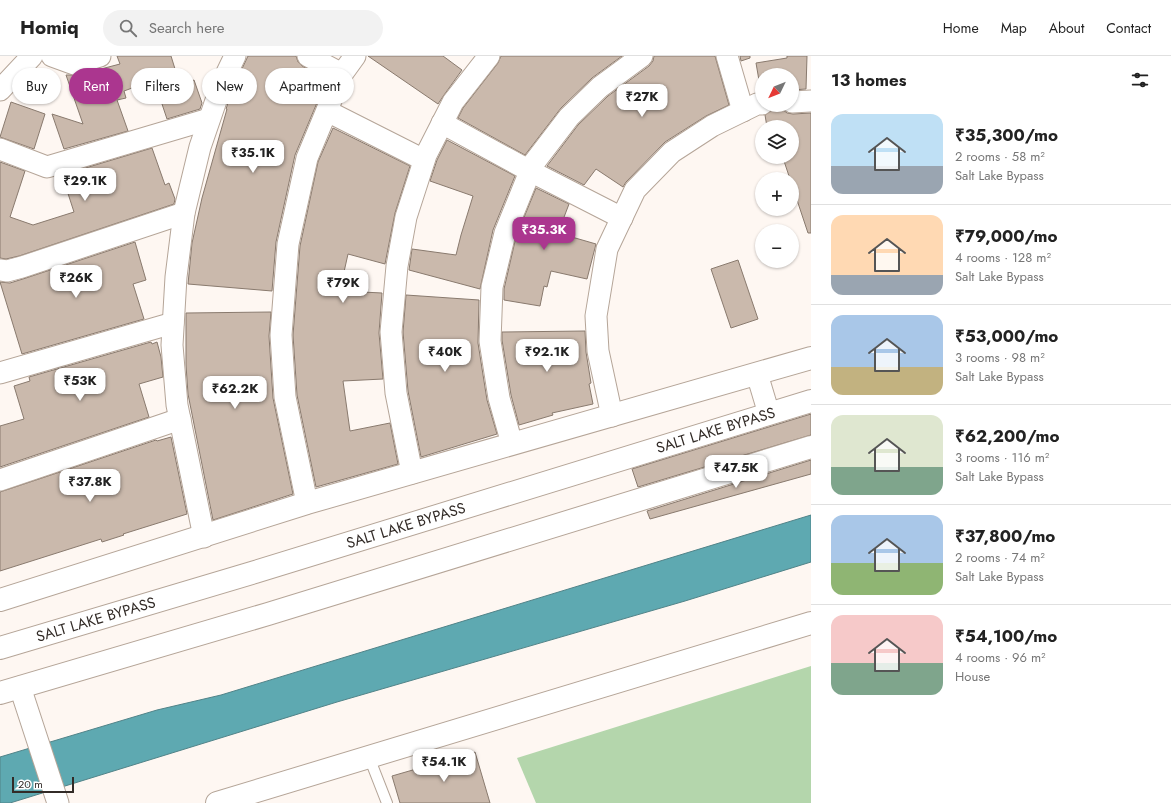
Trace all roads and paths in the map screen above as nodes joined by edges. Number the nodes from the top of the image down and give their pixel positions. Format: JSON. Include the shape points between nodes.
{"nodes":[{"id":1,"x":32,"y":56,"type":"edge"},
{"id":2,"x":52,"y":56,"type":"edge"},
{"id":3,"x":100,"y":56,"type":"edge"},
{"id":4,"x":235,"y":56,"type":"edge"},
{"id":5,"x":308,"y":56,"type":"edge"},
{"id":6,"x":355,"y":56,"type":"edge"},
{"id":7,"x":489,"y":56,"type":"edge"},
{"id":8,"x":642,"y":56,"type":"edge"},
{"id":9,"x":727,"y":56,"type":"edge"},
{"id":10,"x":331,"y":68,"type":"edge"},
{"id":11,"x":346,"y":68,"type":"edge"},
{"id":12,"x":0,"y":90,"type":"edge"},
{"id":13,"x":811,"y":101,"type":"edge"},
{"id":14,"x":799,"y":102,"type":"edge"},
{"id":15,"x":330,"y":104,"type":"edge"},
{"id":16,"x":753,"y":107,"type":"edge"},
{"id":17,"x":327,"y":111,"type":"junction"},
{"id":18,"x":209,"y":119,"type":"junction"},
{"id":19,"x":442,"y":123,"type":"junction"},
{"id":20,"x":0,"y":149,"type":"edge"},
{"id":21,"x":424,"y":160,"type":"junction"},
{"id":22,"x":530,"y":171,"type":"junction"},
{"id":23,"x":184,"y":213,"type":"junction"},
{"id":24,"x":622,"y":218,"type":"junction"},
{"id":25,"x":0,"y":270,"type":"edge"},
{"id":26,"x":173,"y":323,"type":"junction"},
{"id":27,"x":811,"y":358,"type":"edge"},
{"id":28,"x":0,"y":374,"type":"edge"},
{"id":29,"x":757,"y":374,"type":"junction"},
{"id":30,"x":811,"y":401,"type":"edge"},
{"id":31,"x":769,"y":414,"type":"junction"},
{"id":32,"x":612,"y":416,"type":"junction"},
{"id":33,"x":180,"y":419,"type":"junction"},
{"id":34,"x":512,"y":444,"type":"junction"},
{"id":35,"x":811,"y":447,"type":"edge"},
{"id":36,"x":412,"y":473,"type":"junction"},
{"id":37,"x":0,"y":480,"type":"edge"},
{"id":38,"x":307,"y":504,"type":"junction"},
{"id":39,"x":204,"y":537,"type":"junction"},
{"id":40,"x":0,"y":600,"type":"edge"},
{"id":41,"x":811,"y":622,"type":"edge"},
{"id":42,"x":0,"y":648,"type":"edge"},
{"id":43,"x":10,"y":690,"type":"edge"},
{"id":44,"x":368,"y":757,"type":"junction"},
{"id":45,"x":58,"y":803,"type":"edge"},
{"id":46,"x":217,"y":803,"type":"edge"},
{"id":47,"x":387,"y":803,"type":"edge"}],
"edges":[{"from":1,"to":12,"type":"street"},
{"from":2,"to":3,"type":"street","via":[[74,64]]},
{"from":4,"to":18,"type":"street"},
{"from":5,"to":10,"type":"street"},
{"from":6,"to":11,"type":"street"},
{"from":7,"to":19,"type":"street","via":[[453,102]]},
{"from":8,"to":22,"type":"street","via":[[600,87],[569,117]]},
{"from":9,"to":16,"type":"street"},
{"from":13,"to":14,"type":"street"},
{"from":15,"to":17,"type":"street"},
{"from":16,"to":24,"type":"street","via":[[712,126],[672,152],[635,190]]},
{"from":17,"to":21,"type":"street"},
{"from":17,"to":38,"type":"street","via":[[306,158],[288,244],[281,334],[285,397]]},
{"from":18,"to":20,"type":"street","via":[[47,167]]},
{"from":18,"to":23,"type":"street"},
{"from":19,"to":21,"type":"street"},
{"from":19,"to":22,"type":"street"},
{"from":21,"to":36,"type":"street","via":[[406,217],[397,266],[391,332],[396,393]]},
{"from":22,"to":24,"type":"street"},
{"from":22,"to":34,"type":"street","via":[[505,233],[492,287],[490,341],[499,398]]},
{"from":23,"to":25,"type":"street","via":[[22,267]]},
{"from":23,"to":26,"type":"street"},
{"from":24,"to":32,"type":"street","via":[[607,249],[596,316],[598,351]]},
{"from":26,"to":28,"type":"street"},
{"from":26,"to":33,"type":"street","via":[[172,345]]},
{"from":27,"to":29,"type":"main road"},
{"from":29,"to":31,"type":"street"},
{"from":29,"to":32,"type":"main road"},
{"from":30,"to":31,"type":"main road","name":"SALT LAKE BYPASS"},
{"from":31,"to":42,"type":"main road","name":"SALT LAKE BYPASS"},
{"from":32,"to":34,"type":"main road"},
{"from":33,"to":37,"type":"street"},
{"from":33,"to":39,"type":"street"},
{"from":34,"to":36,"type":"main road"},
{"from":35,"to":43,"type":"main road","via":[[268,614]]},
{"from":36,"to":38,"type":"main road"},
{"from":38,"to":39,"type":"main road"},
{"from":39,"to":40,"type":"main road"},
{"from":41,"to":44,"type":"main road"},
{"from":43,"to":45,"type":"street","via":[[31,722]]},
{"from":44,"to":46,"type":"main road"},
{"from":44,"to":47,"type":"lane"}]}
